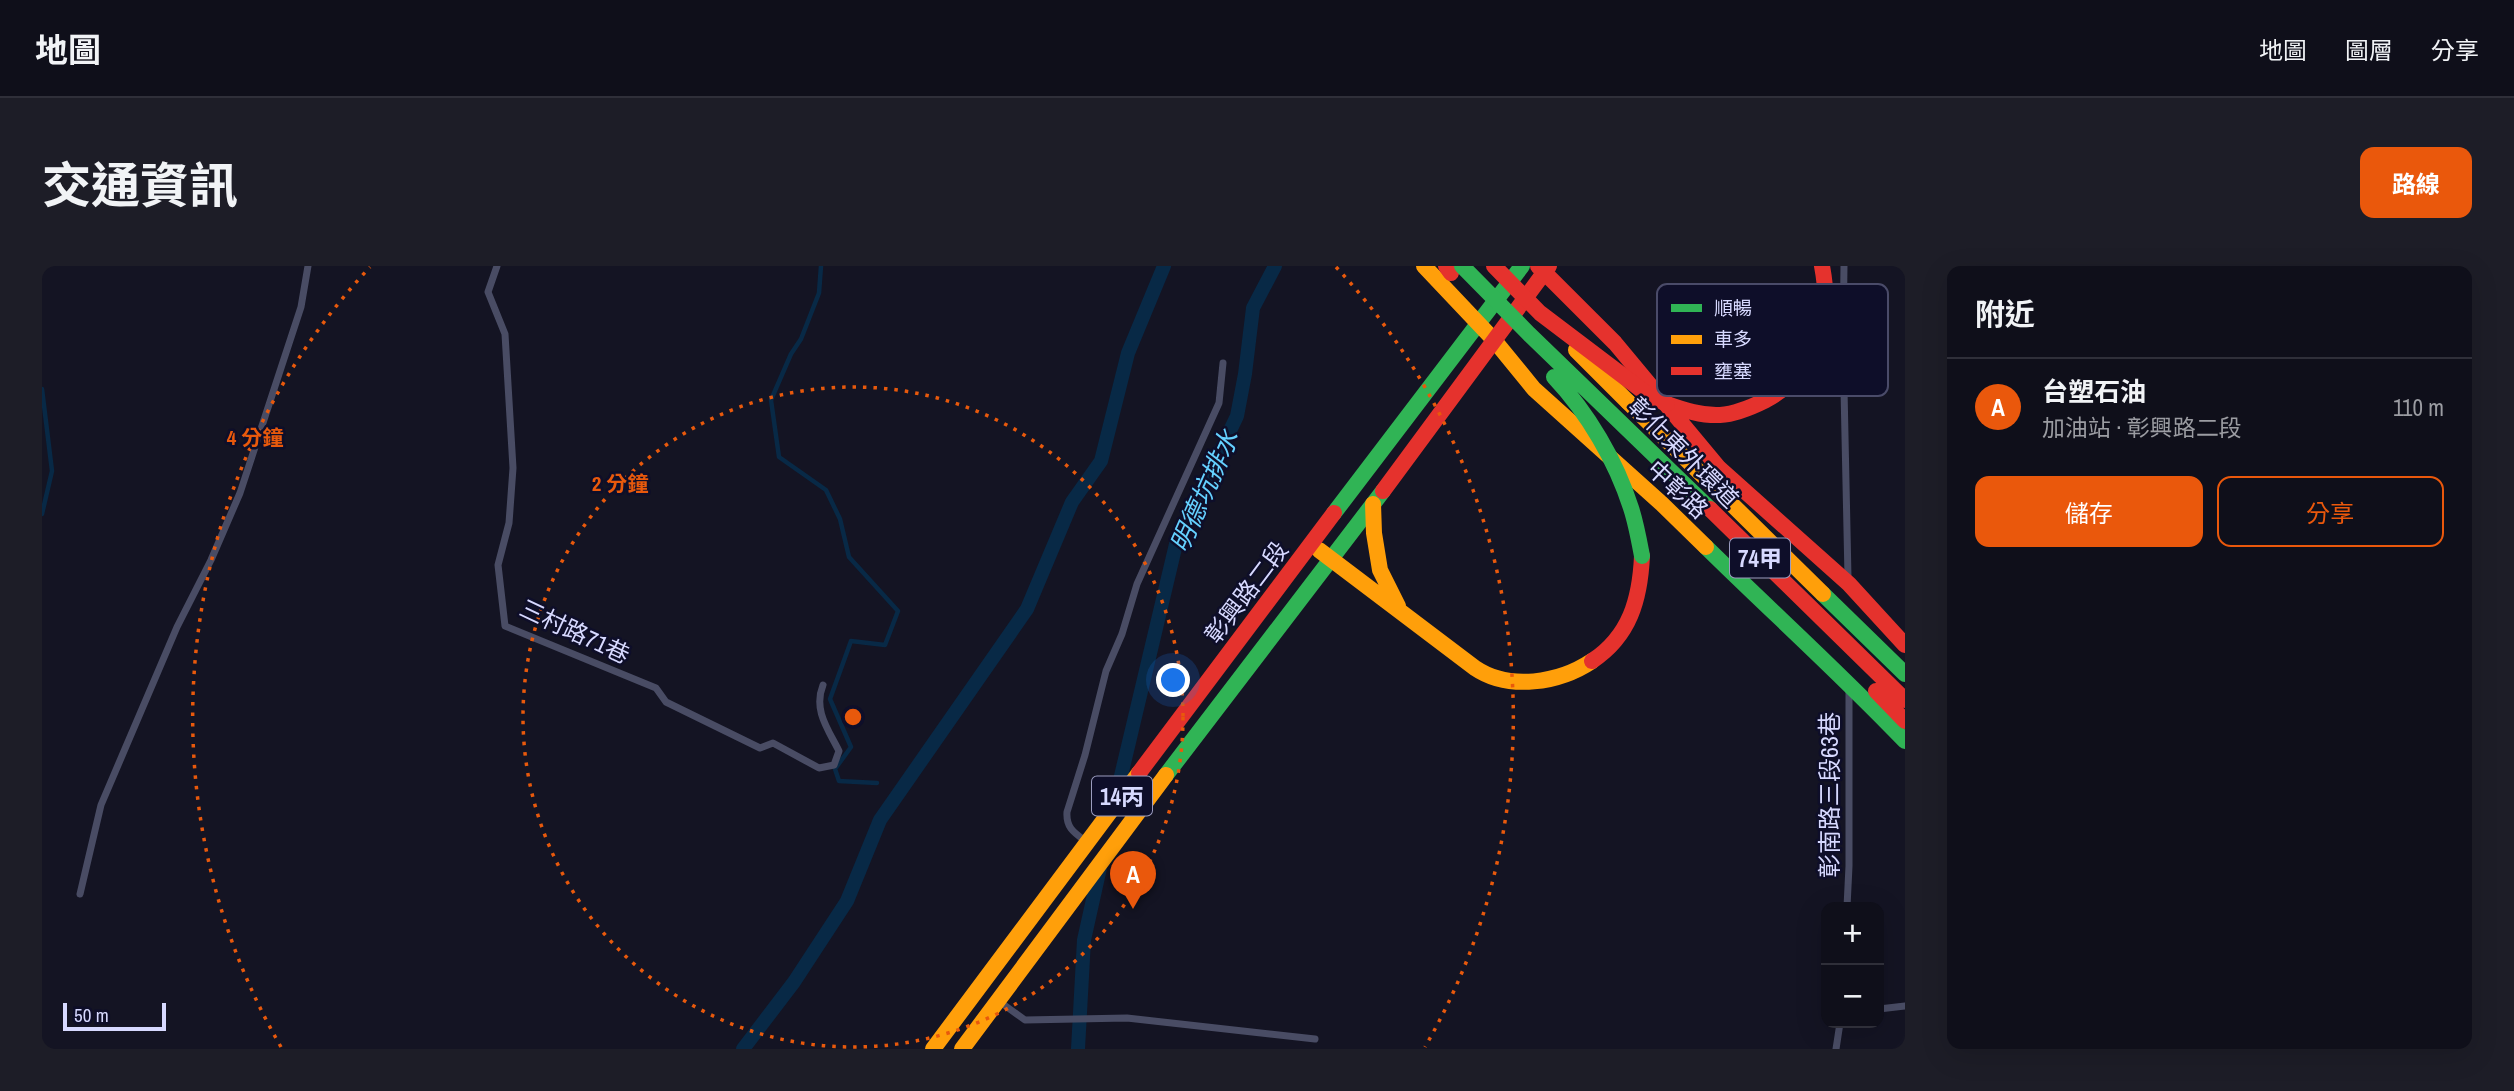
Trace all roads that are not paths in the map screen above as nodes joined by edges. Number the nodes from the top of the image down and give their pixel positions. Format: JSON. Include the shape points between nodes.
{"nodes":[{"id":1,"x":309,"y":266,"type":"edge"},
{"id":2,"x":497,"y":266,"type":"edge"},
{"id":3,"x":1424,"y":266,"type":"edge"},
{"id":4,"x":1446,"y":266,"type":"edge"},
{"id":5,"x":1462,"y":266,"type":"edge"},
{"id":6,"x":1494,"y":266,"type":"edge"},
{"id":7,"x":1522,"y":266,"type":"edge"},
{"id":8,"x":1822,"y":266,"type":"edge"},
{"id":9,"x":1844,"y":266,"type":"edge"},
{"id":10,"x":1544,"y":268,"type":"edge"},
{"id":11,"x":1827,"y":284,"type":"edge"},
{"id":12,"x":1844,"y":284,"type":"edge"},
{"id":13,"x":1540,"y":313,"type":"junction"},
{"id":14,"x":1479,"y":324,"type":"junction"},
{"id":15,"x":1494,"y":340,"type":"junction"},
{"id":16,"x":1223,"y":363,"type":"dead end"},
{"id":17,"x":1657,"y":393,"type":"edge"},
{"id":18,"x":1659,"y":396,"type":"edge"},
{"id":19,"x":1774,"y":396,"type":"edge"},
{"id":20,"x":1844,"y":396,"type":"edge"},
{"id":21,"x":1373,"y":504,"type":"junction"},
{"id":22,"x":1310,"y":544,"type":"junction"},
{"id":23,"x":1332,"y":559,"type":"junction"},
{"id":24,"x":1802,"y":574,"type":"junction"},
{"id":25,"x":1849,"y":584,"type":"junction"},
{"id":26,"x":1789,"y":587,"type":"junction"},
{"id":27,"x":1401,"y":612,"type":"junction"},
{"id":28,"x":1792,"y":632,"type":"junction"},
{"id":29,"x":1893,"y":633,"type":"junction"},
{"id":30,"x":1905,"y":645,"type":"edge"},
{"id":31,"x":1905,"y":660,"type":"edge"},
{"id":32,"x":1866,"y":662,"type":"junction"},
{"id":33,"x":1905,"y":674,"type":"edge"},
{"id":34,"x":1849,"y":682,"type":"junction"},
{"id":35,"x":823,"y":685,"type":"dead end"},
{"id":36,"x":1905,"y":700,"type":"edge"},
{"id":37,"x":1905,"y":721,"type":"edge"},
{"id":38,"x":1905,"y":741,"type":"edge"},
{"id":39,"x":1088,"y":842,"type":"junction"},
{"id":40,"x":1104,"y":857,"type":"junction"},
{"id":41,"x":79,"y":894,"type":"dead end"},
{"id":42,"x":1847,"y":902,"type":"edge"},
{"id":43,"x":999,"y":1001,"type":"junction"},
{"id":44,"x":1905,"y":1006,"type":"edge"},
{"id":45,"x":1884,"y":1008,"type":"edge"},
{"id":46,"x":1839,"y":1028,"type":"edge"},
{"id":47,"x":1315,"y":1039,"type":"dead end"},
{"id":48,"x":933,"y":1049,"type":"edge"},
{"id":49,"x":962,"y":1049,"type":"edge"},
{"id":50,"x":1836,"y":1049,"type":"edge"}],
"edges":[{"from":1,"to":41,"type":"lane","via":[[301,307],[240,493],[101,805]]},
{"from":2,"to":35,"type":"lane","name":"三村路71巷","via":[[488,292],[506,334],[513,468],[509,523],[498,565],[505,626],[656,688],[666,702],[760,748],[773,743],[820,768],[834,765],[839,751],[823,720],[818,699]]},
{"from":3,"to":14,"type":"main road","name":"中彰路"},
{"from":4,"to":27,"type":"main road","bridge":true,"via":[[1573,397],[1616,468],[1632,510],[1642,556],[1640,583],[1632,614],[1615,640],[1594,660],[1548,679],[1494,679]]},
{"from":5,"to":26,"type":"main road","name":"彰化東外環道","number":"74甲","bridge":true},
{"from":6,"to":13,"type":"main road","name":"彰化東外環道","number":"74甲","bridge":true},
{"from":7,"to":14,"type":"main road","name":"彰興路二段","number":"14丙"},
{"from":8,"to":11,"type":"main road","bridge":true},
{"from":9,"to":12,"type":"lane"},
{"from":10,"to":15,"type":"main road","name":"彰興路二段","number":"14丙"},
{"from":10,"to":17,"type":"main road","name":"中彰路"},
{"from":13,"to":19,"type":"main road","bridge":true,"via":[[1647,394],[1683,409],[1728,415]]},
{"from":13,"to":24,"type":"main road","name":"彰化東外環道","number":"74甲","bridge":true},
{"from":14,"to":15,"type":"main road","name":"中彰路"},
{"from":14,"to":22,"type":"main road","name":"彰興路二段","number":"14丙"},
{"from":15,"to":21,"type":"main road","name":"彰興路二段","number":"14丙"},
{"from":15,"to":28,"type":"main road","name":"中彰路","via":[[1534,389],[1662,504]]},
{"from":16,"to":39,"type":"lane","via":[[1219,403],[1138,584],[1106,671],[1067,812],[1072,831]]},
{"from":18,"to":25,"type":"main road","name":"中彰路","via":[[1719,468]]},
{"from":20,"to":25,"type":"lane"},
{"from":21,"to":23,"type":"main road","name":"彰興路二段","number":"14丙"},
{"from":21,"to":27,"type":"main road","via":[[1380,570]]},
{"from":22,"to":23,"type":"main road"},
{"from":22,"to":39,"type":"main road","name":"彰興路二段","number":"14丙"},
{"from":23,"to":27,"type":"main road"},
{"from":23,"to":40,"type":"main road","name":"彰興路二段","number":"14丙"},
{"from":24,"to":31,"type":"main road","bridge":true,"via":[[1877,631]]},
{"from":24,"to":33,"type":"main road","name":"彰化東外環道","number":"74甲","bridge":true},
{"from":25,"to":28,"type":"main road"},
{"from":25,"to":29,"type":"main road","name":"中彰路"},
{"from":26,"to":32,"type":"main road","name":"彰化東外環道","number":"74甲","bridge":true},
{"from":26,"to":37,"type":"main road","bridge":true,"via":[[1842,656]]},
{"from":28,"to":34,"type":"main road","name":"中彰路"},
{"from":29,"to":30,"type":"main road","name":"中彰路"},
{"from":29,"to":32,"type":"main road"},
{"from":32,"to":34,"type":"main road"},
{"from":32,"to":36,"type":"main road","name":"彰化東外環道","number":"74甲","bridge":true},
{"from":34,"to":38,"type":"main road","name":"中彰路"},
{"from":34,"to":42,"type":"lane","name":"彰南路三段63巷"},
{"from":39,"to":40,"type":"lane"},
{"from":39,"to":48,"type":"main road","name":"彰興路二段","number":"14丙"},
{"from":40,"to":43,"type":"main road","name":"彰興路二段","number":"14丙"},
{"from":43,"to":47,"type":"lane","via":[[1025,1020],[1127,1017]]},
{"from":43,"to":49,"type":"main road","name":"彰興路二段","number":"14丙"},
{"from":44,"to":45,"type":"lane"},
{"from":46,"to":50,"type":"lane"}]}
